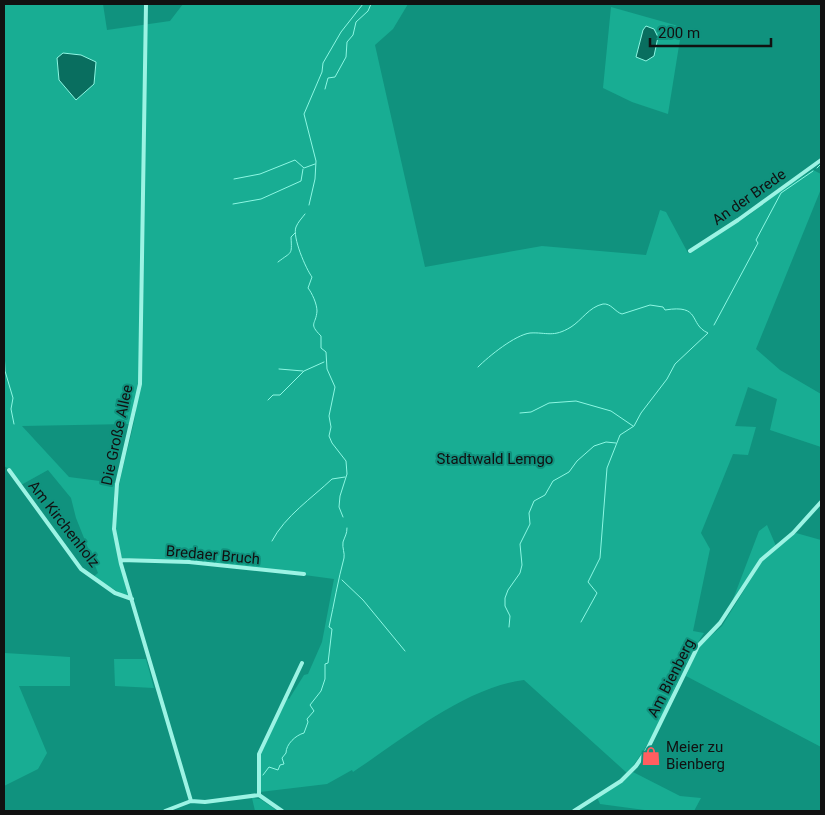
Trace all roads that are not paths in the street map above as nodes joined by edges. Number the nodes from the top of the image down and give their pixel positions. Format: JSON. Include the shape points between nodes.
{"nodes":[{"id":1,"x":146,"y":4,"type":"edge"},
{"id":2,"x":821,"y":160,"type":"edge"},
{"id":3,"x":690,"y":251,"type":"dead end"},
{"id":4,"x":9,"y":470,"type":"dead end"},
{"id":5,"x":821,"y":502,"type":"edge"},
{"id":6,"x":121,"y":560,"type":"junction"},
{"id":7,"x":304,"y":574,"type":"dead end"},
{"id":8,"x":132,"y":598,"type":"junction"},
{"id":9,"x":302,"y":663,"type":"dead end"},
{"id":10,"x":260,"y":795,"type":"junction"},
{"id":11,"x":191,"y":801,"type":"junction"},
{"id":12,"x":165,"y":811,"type":"edge"},
{"id":13,"x":282,"y":811,"type":"edge"},
{"id":14,"x":574,"y":811,"type":"edge"}],
"edges":[{"from":1,"to":6,"type":"street","name":"Die Große Allee","via":[[140,384],[117,484],[114,529]]},
{"from":2,"to":3,"type":"street","name":"An der Brede"},
{"from":4,"to":8,"type":"street","name":"Am Kirchenholz","via":[[80,568],[115,593]]},
{"from":5,"to":14,"type":"street","name":"Am Bienberg","via":[[793,533],[761,560],[720,623],[698,646],[636,766],[620,781]]},
{"from":6,"to":7,"type":"street","name":"Bredaer Bruch","via":[[189,562]]},
{"from":6,"to":8,"type":"street","name":"Die Große Allee"},
{"from":8,"to":11,"type":"street","name":"Die Große Allee"},
{"from":9,"to":10,"type":"street","via":[[259,754]]},
{"from":10,"to":11,"type":"street"},
{"from":10,"to":13,"type":"street"},
{"from":11,"to":12,"type":"street"}]}
